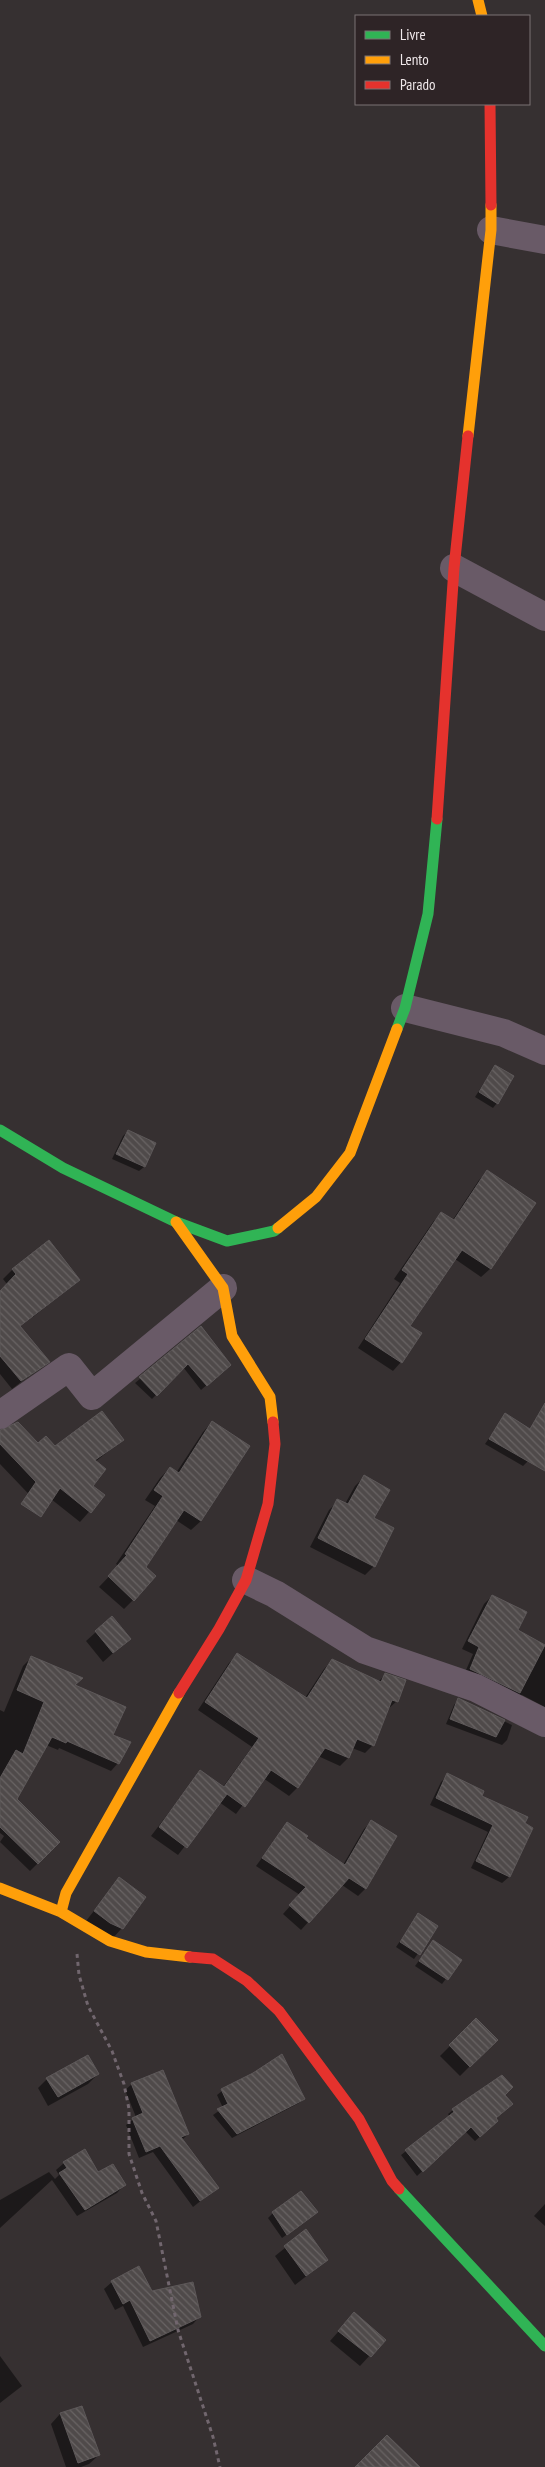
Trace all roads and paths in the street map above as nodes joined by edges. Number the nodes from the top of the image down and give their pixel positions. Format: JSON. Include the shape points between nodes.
{"nodes":[{"id":1,"x":478,"y":0,"type":"edge"},
{"id":2,"x":482,"y":15,"type":"edge"},
{"id":3,"x":490,"y":105,"type":"edge"},
{"id":4,"x":491,"y":230,"type":"junction"},
{"id":5,"x":545,"y":240,"type":"edge"},
{"id":6,"x":454,"y":568,"type":"junction"},
{"id":7,"x":545,"y":617,"type":"edge"},
{"id":8,"x":405,"y":1008,"type":"junction"},
{"id":9,"x":545,"y":1051,"type":"edge"},
{"id":10,"x":0,"y":1130,"type":"edge"},
{"id":11,"x":176,"y":1222,"type":"junction"},
{"id":12,"x":223,"y":1288,"type":"junction"},
{"id":13,"x":0,"y":1415,"type":"edge"},
{"id":14,"x":246,"y":1580,"type":"junction"},
{"id":15,"x":545,"y":1723,"type":"edge"},
{"id":16,"x":0,"y":1888,"type":"edge"},
{"id":17,"x":61,"y":1912,"type":"junction"},
{"id":18,"x":76,"y":1952,"type":"dead end"},
{"id":19,"x":545,"y":2346,"type":"edge"},
{"id":20,"x":220,"y":2467,"type":"edge"}],
"edges":[{"from":1,"to":2,"type":"street"},
{"from":3,"to":4,"type":"street"},
{"from":4,"to":5,"type":"street"},
{"from":4,"to":6,"type":"street"},
{"from":6,"to":7,"type":"street"},
{"from":6,"to":8,"type":"street","via":[[442,767],[428,914]]},
{"from":8,"to":9,"type":"street","via":[[504,1033]]},
{"from":8,"to":11,"type":"street","via":[[350,1153],[316,1197],[274,1231],[227,1241]]},
{"from":10,"to":11,"type":"street","via":[[63,1168]]},
{"from":11,"to":12,"type":"street"},
{"from":12,"to":13,"type":"street","via":[[92,1396],[69,1367]]},
{"from":12,"to":14,"type":"street","via":[[232,1336],[270,1397],[275,1444],[268,1504]]},
{"from":14,"to":15,"type":"street","via":[[275,1594],[365,1650],[476,1688]]},
{"from":14,"to":17,"type":"street","via":[[135,1768],[66,1893]]},
{"from":16,"to":17,"type":"street"},
{"from":17,"to":19,"type":"street","via":[[110,1941],[146,1952],[214,1959],[247,1981],[279,2011],[321,2065],[359,2119],[392,2181]]},
{"from":18,"to":20,"type":"path","via":[[88,2006],[112,2051],[124,2084],[129,2109],[129,2154],[142,2193],[156,2221],[178,2330]]}]}
